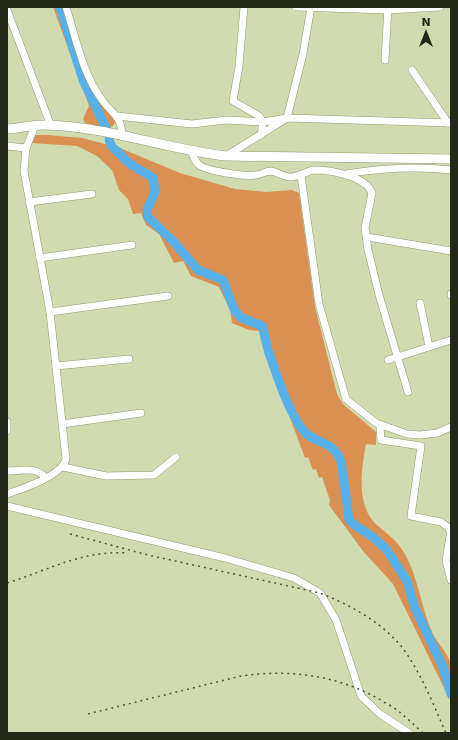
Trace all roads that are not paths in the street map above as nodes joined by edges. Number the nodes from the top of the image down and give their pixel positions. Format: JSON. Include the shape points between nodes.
{"nodes":[{"id":1,"x":66,"y":7,"type":"edge"},
{"id":2,"x":244,"y":7,"type":"edge"},
{"id":3,"x":296,"y":7,"type":"edge"},
{"id":4,"x":440,"y":7,"type":"edge"},
{"id":5,"x":311,"y":8,"type":"edge"},
{"id":6,"x":388,"y":8,"type":"edge"},
{"id":7,"x":7,"y":10,"type":"edge"},
{"id":8,"x":385,"y":60,"type":"dead end"},
{"id":9,"x":412,"y":70,"type":"dead end"},
{"id":10,"x":117,"y":116,"type":"junction"},
{"id":11,"x":287,"y":118,"type":"junction"},
{"id":12,"x":262,"y":122,"type":"junction"},
{"id":13,"x":450,"y":123,"type":"edge"},
{"id":14,"x":35,"y":126,"type":"junction"},
{"id":15,"x":51,"y":126,"type":"junction"},
{"id":16,"x":7,"y":129,"type":"edge"},
{"id":17,"x":260,"y":135,"type":"junction"},
{"id":18,"x":122,"y":136,"type":"junction"},
{"id":19,"x":7,"y":146,"type":"edge"},
{"id":20,"x":26,"y":148,"type":"junction"},
{"id":21,"x":192,"y":152,"type":"junction"},
{"id":22,"x":226,"y":156,"type":"junction"},
{"id":23,"x":451,"y":159,"type":"edge"},
{"id":24,"x":451,"y":170,"type":"edge"},
{"id":25,"x":346,"y":174,"type":"junction"},
{"id":26,"x":301,"y":176,"type":"junction"},
{"id":27,"x":92,"y":194,"type":"dead end"},
{"id":28,"x":29,"y":202,"type":"junction"},
{"id":29,"x":367,"y":237,"type":"junction"},
{"id":30,"x":132,"y":246,"type":"dead end"},
{"id":31,"x":451,"y":250,"type":"edge"},
{"id":32,"x":40,"y":258,"type":"junction"},
{"id":33,"x":168,"y":296,"type":"dead end"},
{"id":34,"x":420,"y":303,"type":"dead end"},
{"id":35,"x":50,"y":312,"type":"junction"},
{"id":36,"x":451,"y":340,"type":"edge"},
{"id":37,"x":428,"y":346,"type":"junction"},
{"id":38,"x":398,"y":358,"type":"junction"},
{"id":39,"x":129,"y":359,"type":"dead end"},
{"id":40,"x":388,"y":360,"type":"dead end"},
{"id":41,"x":56,"y":366,"type":"junction"},
{"id":42,"x":408,"y":392,"type":"dead end"},
{"id":43,"x":141,"y":413,"type":"dead end"},
{"id":44,"x":7,"y":422,"type":"edge"},
{"id":45,"x":62,"y":424,"type":"junction"},
{"id":46,"x":380,"y":426,"type":"junction"},
{"id":47,"x":451,"y":427,"type":"edge"},
{"id":48,"x":7,"y":431,"type":"edge"},
{"id":49,"x":176,"y":457,"type":"dead end"},
{"id":50,"x":63,"y":467,"type":"junction"},
{"id":51,"x":7,"y":471,"type":"edge"},
{"id":52,"x":45,"y":478,"type":"junction"},
{"id":53,"x":7,"y":494,"type":"edge"},
{"id":54,"x":7,"y":506,"type":"edge"},
{"id":55,"x":450,"y":536,"type":"edge"},
{"id":56,"x":451,"y":580,"type":"edge"},
{"id":57,"x":409,"y":733,"type":"edge"}],
"edges":[{"from":1,"to":10,"type":"street","via":[[92,83],[108,109]]},
{"from":2,"to":12,"type":"street","via":[[233,101],[259,116]]},
{"from":3,"to":5,"type":"street"},
{"from":4,"to":6,"type":"street"},
{"from":5,"to":6,"type":"street"},
{"from":5,"to":11,"type":"street"},
{"from":6,"to":8,"type":"street"},
{"from":7,"to":15,"type":"street"},
{"from":9,"to":13,"type":"street"},
{"from":10,"to":12,"type":"street","via":[[192,124],[226,120]]},
{"from":10,"to":18,"type":"street","via":[[122,125]]},
{"from":11,"to":12,"type":"street"},
{"from":11,"to":13,"type":"street"},
{"from":11,"to":17,"type":"street"},
{"from":12,"to":17,"type":"street"},
{"from":14,"to":15,"type":"main road"},
{"from":14,"to":16,"type":"main road"},
{"from":14,"to":20,"type":"street"},
{"from":15,"to":18,"type":"main road"},
{"from":17,"to":22,"type":"street"},
{"from":18,"to":21,"type":"main road"},
{"from":19,"to":20,"type":"street"},
{"from":20,"to":28,"type":"street","via":[[24,171]]},
{"from":21,"to":22,"type":"main road"},
{"from":21,"to":26,"type":"street","via":[[194,158],[204,167],[241,175],[257,176],[268,171],[284,177]]},
{"from":22,"to":23,"type":"main road"},
{"from":24,"to":25,"type":"street","via":[[424,167],[387,168]]},
{"from":25,"to":26,"type":"street","via":[[314,170]]},
{"from":25,"to":29,"type":"street","via":[[366,185],[372,193],[365,228]]},
{"from":26,"to":46,"type":"street","via":[[319,304],[344,393],[346,399]]},
{"from":27,"to":28,"type":"street"},
{"from":28,"to":32,"type":"street"},
{"from":29,"to":31,"type":"street"},
{"from":29,"to":38,"type":"street","via":[[379,295]]},
{"from":30,"to":32,"type":"street"},
{"from":32,"to":35,"type":"street"},
{"from":33,"to":35,"type":"street"},
{"from":34,"to":37,"type":"street"},
{"from":35,"to":41,"type":"street"},
{"from":36,"to":37,"type":"street"},
{"from":37,"to":38,"type":"street"},
{"from":38,"to":40,"type":"street"},
{"from":38,"to":42,"type":"street"},
{"from":39,"to":41,"type":"street"},
{"from":41,"to":45,"type":"street"},
{"from":43,"to":45,"type":"street"},
{"from":44,"to":48,"type":"street"},
{"from":45,"to":50,"type":"street","via":[[66,459]]},
{"from":46,"to":47,"type":"street","via":[[420,435],[437,433]]},
{"from":46,"to":55,"type":"street","via":[[381,440],[421,446],[411,516],[441,522],[449,528]]},
{"from":49,"to":50,"type":"street","via":[[154,475],[106,476]]},
{"from":50,"to":52,"type":"street"},
{"from":51,"to":52,"type":"street","via":[[35,470],[42,473]]},
{"from":52,"to":53,"type":"street"},
{"from":54,"to":57,"type":"street","via":[[225,558],[294,578],[320,593],[336,620],[361,696],[380,714]]},
{"from":55,"to":56,"type":"street","via":[[446,561]]}]}
